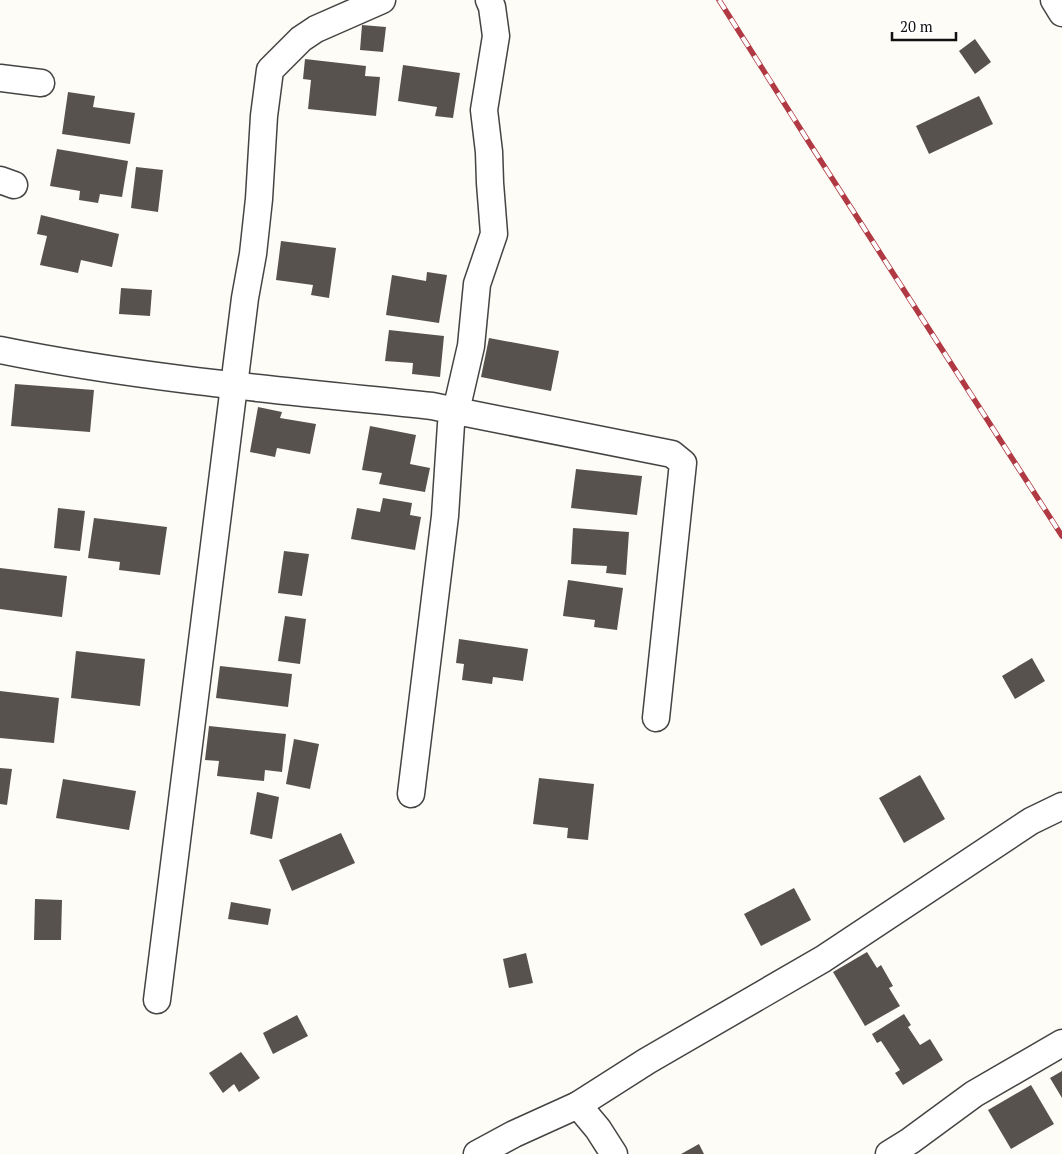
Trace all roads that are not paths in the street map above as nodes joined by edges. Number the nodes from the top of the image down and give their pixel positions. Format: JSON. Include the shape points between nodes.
{"nodes":[{"id":1,"x":382,"y":0,"type":"edge"},
{"id":2,"x":489,"y":0,"type":"edge"},
{"id":3,"x":1054,"y":0,"type":"edge"},
{"id":4,"x":1062,"y":13,"type":"edge"},
{"id":5,"x":0,"y":78,"type":"edge"},
{"id":6,"x":41,"y":83,"type":"dead end"},
{"id":7,"x":0,"y":350,"type":"edge"},
{"id":8,"x":234,"y":385,"type":"junction"},
{"id":9,"x":456,"y":411,"type":"junction"},
{"id":10,"x":656,"y":718,"type":"dead end"},
{"id":11,"x":411,"y":794,"type":"dead end"},
{"id":12,"x":1062,"y":806,"type":"edge"},
{"id":13,"x":157,"y":1000,"type":"dead end"},
{"id":14,"x":1062,"y":1042,"type":"edge"},
{"id":15,"x":578,"y":1105,"type":"junction"},
{"id":16,"x":477,"y":1154,"type":"edge"},
{"id":17,"x":614,"y":1154,"type":"edge"},
{"id":18,"x":888,"y":1154,"type":"edge"}],
"edges":[{"from":1,"to":8,"type":"street","via":[[316,29],[270,70],[253,254]]},
{"from":2,"to":9,"type":"street","via":[[496,36],[484,110],[494,234],[477,284],[471,346]]},
{"from":3,"to":4,"type":"street"},
{"from":5,"to":6,"type":"street"},
{"from":7,"to":8,"type":"street","via":[[55,361]]},
{"from":8,"to":9,"type":"street"},
{"from":8,"to":13,"type":"street"},
{"from":9,"to":10,"type":"street","via":[[672,454],[683,463]]},
{"from":9,"to":11,"type":"street","via":[[451,424],[445,516]]},
{"from":12,"to":15,"type":"street","via":[[1031,821],[824,959],[647,1061]]},
{"from":14,"to":18,"type":"street","via":[[974,1094]]},
{"from":15,"to":16,"type":"street"},
{"from":15,"to":17,"type":"street"}]}
